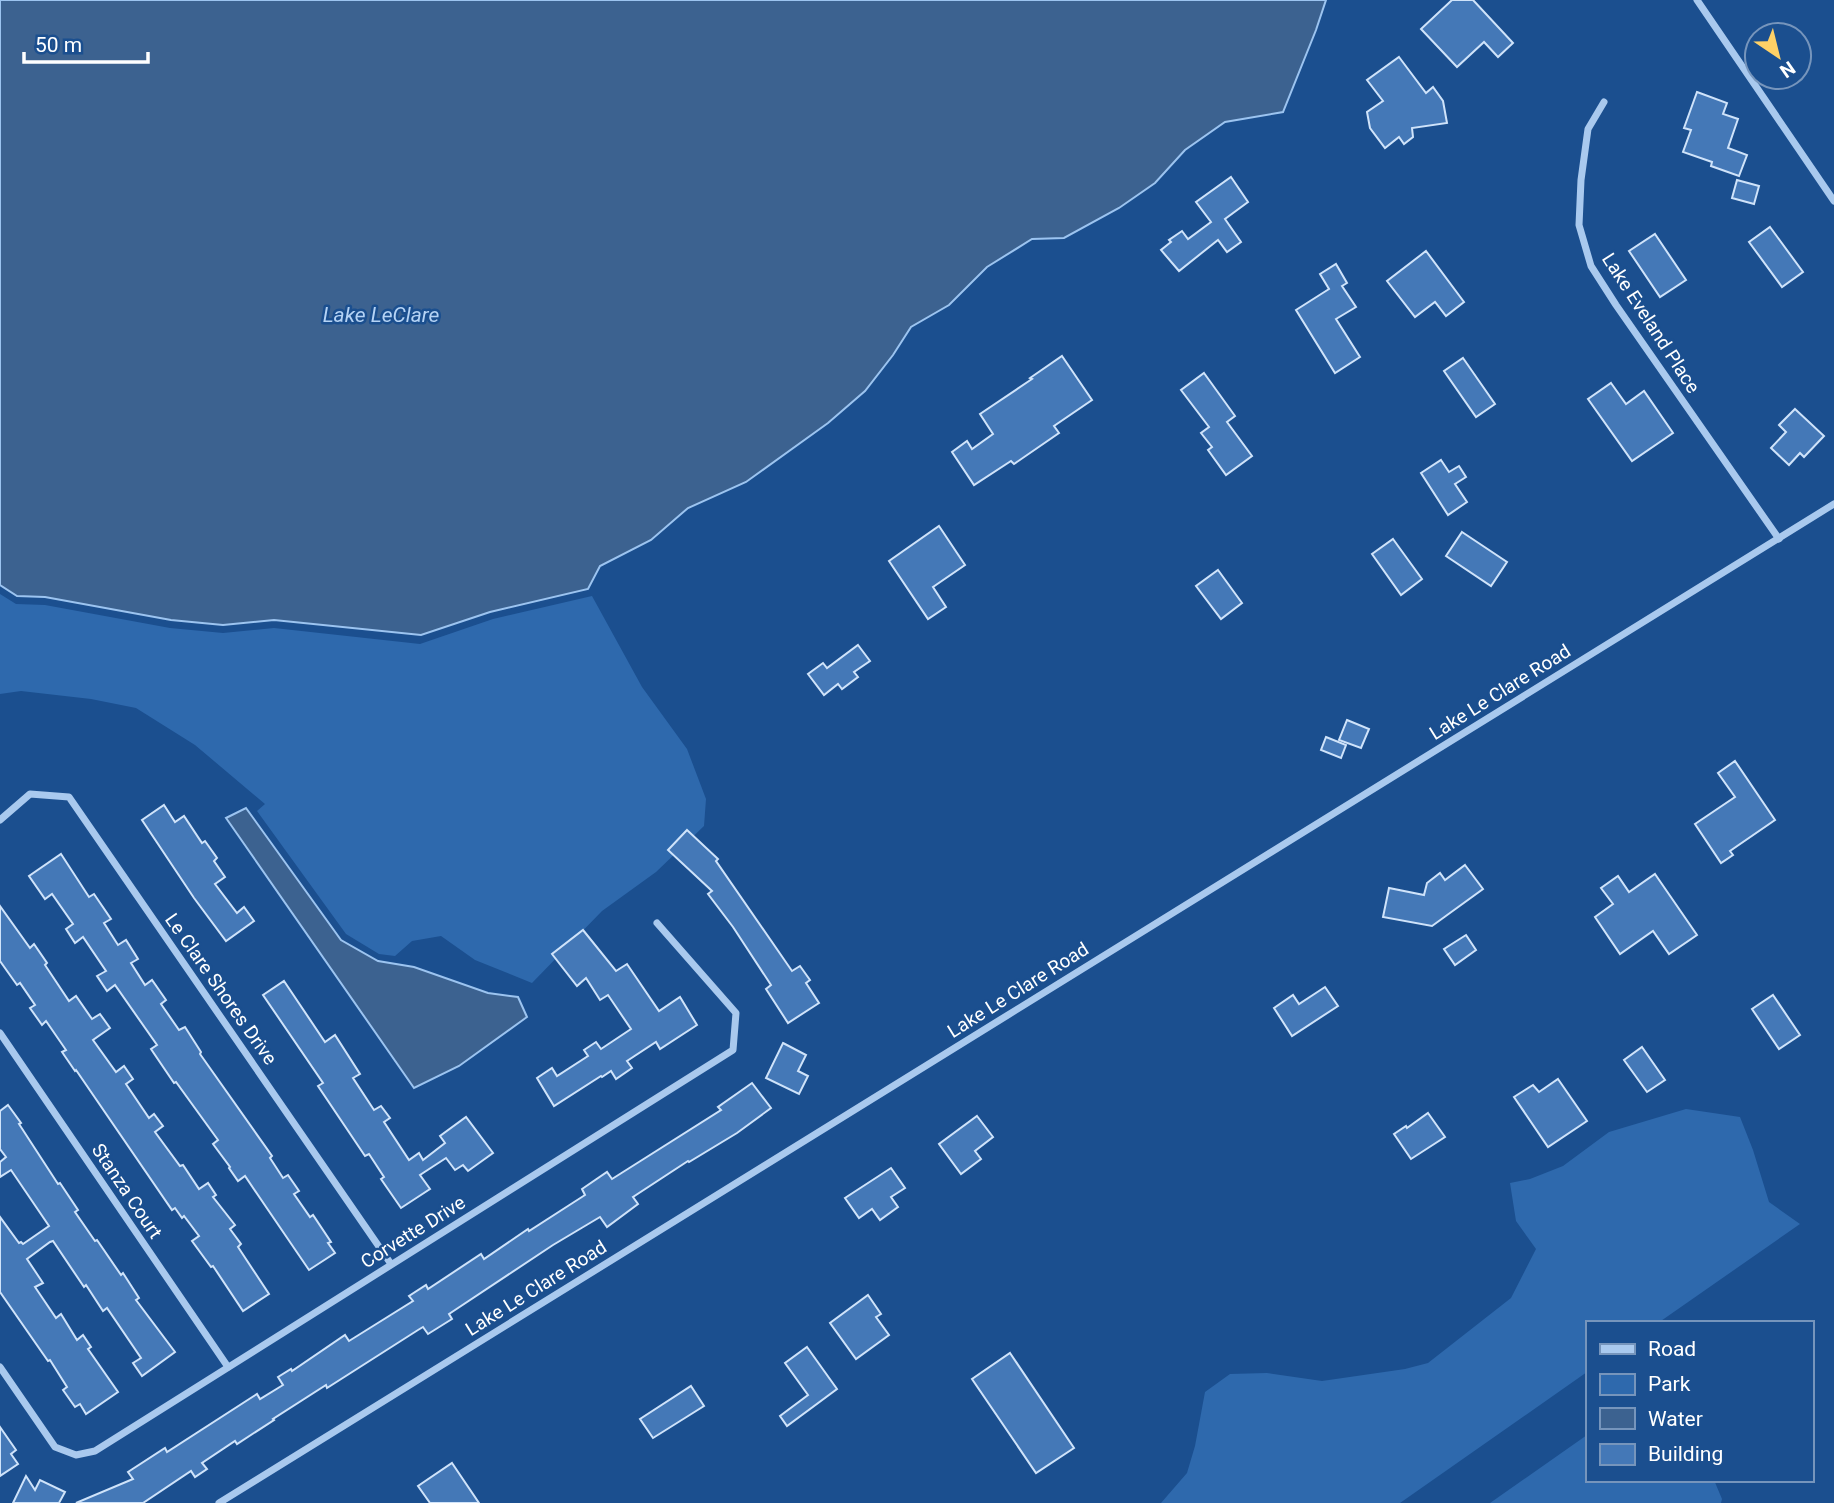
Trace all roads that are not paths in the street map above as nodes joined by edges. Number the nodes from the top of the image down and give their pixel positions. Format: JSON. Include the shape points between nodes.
{"nodes":[{"id":1,"x":1698,"y":0,"type":"edge"},
{"id":2,"x":1604,"y":102,"type":"dead end"},
{"id":3,"x":1834,"y":201,"type":"edge"},
{"id":4,"x":1834,"y":505,"type":"edge"},
{"id":5,"x":1779,"y":539,"type":"junction"},
{"id":6,"x":0,"y":820,"type":"edge"},
{"id":7,"x":657,"y":923,"type":"dead end"},
{"id":8,"x":0,"y":1033,"type":"edge"},
{"id":9,"x":391,"y":1264,"type":"junction"},
{"id":10,"x":0,"y":1367,"type":"edge"},
{"id":11,"x":228,"y":1367,"type":"junction"},
{"id":12,"x":219,"y":1503,"type":"edge"}],
"edges":[{"from":1,"to":3,"type":"street"},
{"from":2,"to":5,"type":"street","name":"Lake Eveland Place","via":[[1588,129],[1581,180],[1579,225],[1591,266]]},
{"from":4,"to":5,"type":"street","name":"Lake Le Clare Road"},
{"from":5,"to":12,"type":"street","name":"Lake Le Clare Road"},
{"from":6,"to":9,"type":"street","name":"Le Clare Shores Drive","via":[[30,794],[69,797]]},
{"from":7,"to":9,"type":"street","name":"Corvette Drive","via":[[736,1013],[733,1050]]},
{"from":8,"to":11,"type":"street","name":"Stanza Court"},
{"from":9,"to":11,"type":"street","name":"Corvette Drive"},
{"from":10,"to":11,"type":"street","name":"Corvette Drive","via":[[55,1447],[76,1455],[95,1451]]}]}
